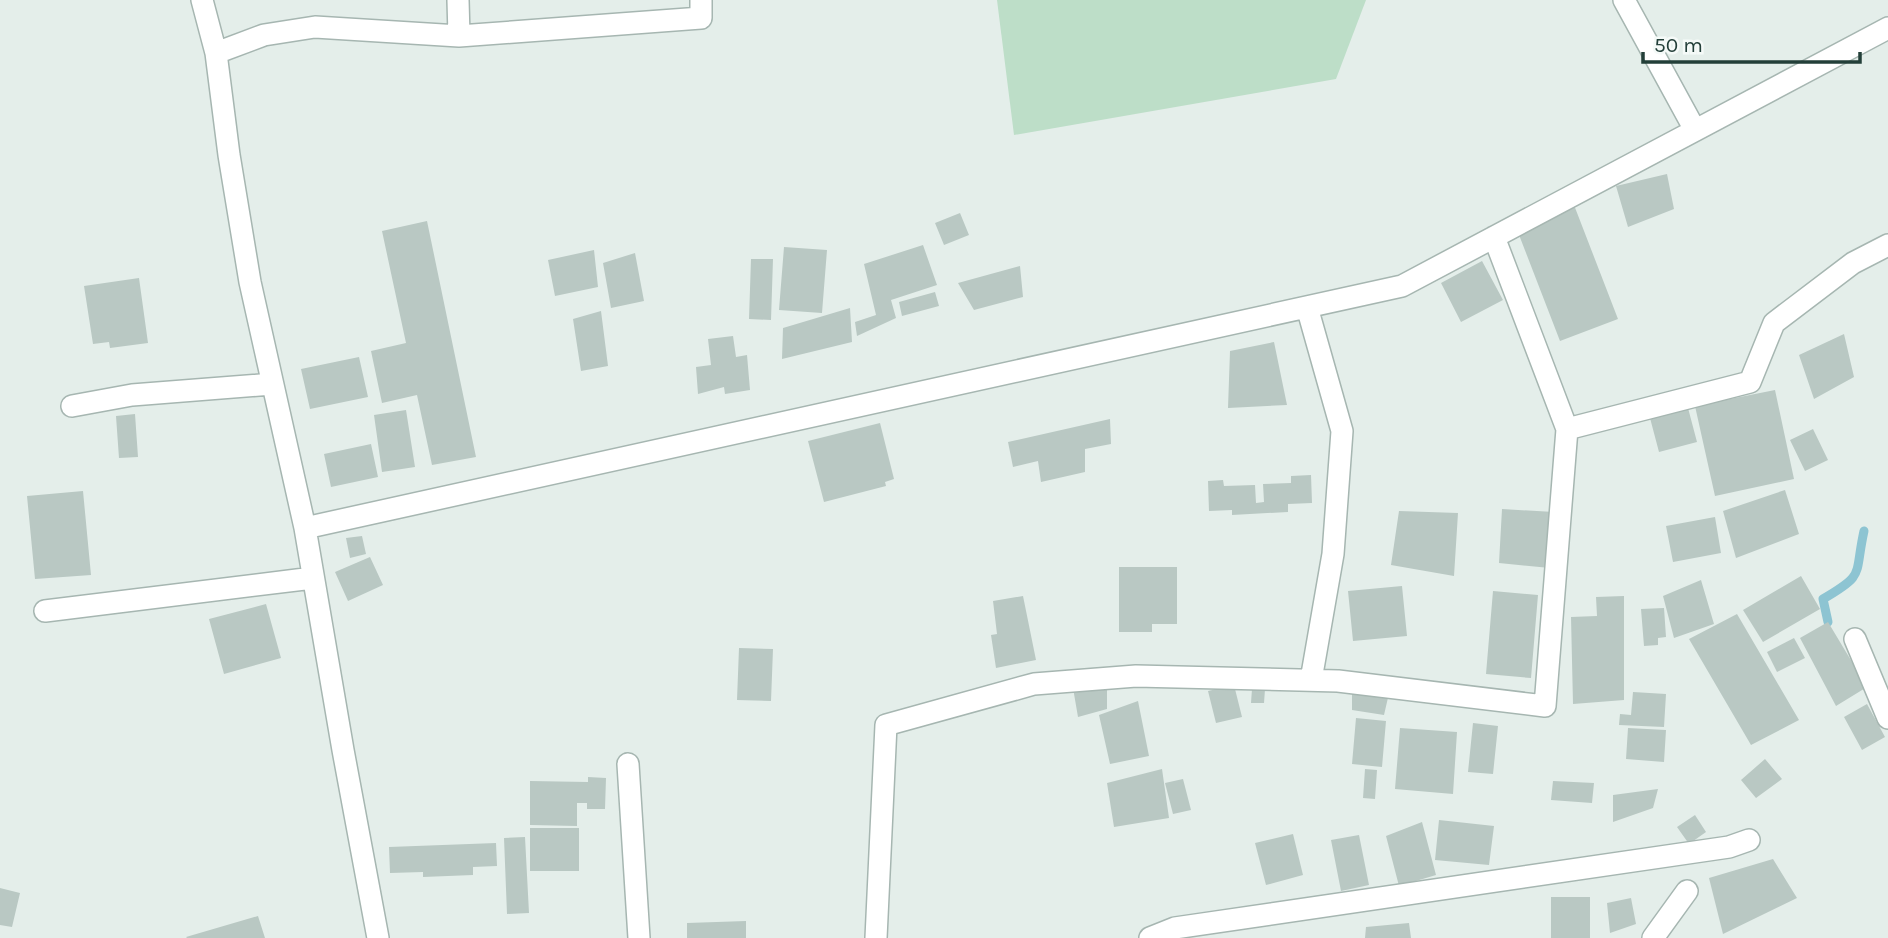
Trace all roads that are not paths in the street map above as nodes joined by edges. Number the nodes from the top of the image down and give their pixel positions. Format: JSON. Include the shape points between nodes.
{"nodes":[{"id":1,"x":202,"y":0,"type":"edge"},
{"id":2,"x":458,"y":0,"type":"edge"},
{"id":3,"x":701,"y":0,"type":"edge"},
{"id":4,"x":1624,"y":0,"type":"edge"},
{"id":5,"x":1888,"y":28,"type":"edge"},
{"id":6,"x":459,"y":36,"type":"junction"},
{"id":7,"x":216,"y":53,"type":"junction"},
{"id":8,"x":1695,"y":130,"type":"junction"},
{"id":9,"x":1494,"y":237,"type":"junction"},
{"id":10,"x":1888,"y":245,"type":"edge"},
{"id":11,"x":1307,"y":307,"type":"junction"},
{"id":12,"x":272,"y":384,"type":"junction"},
{"id":13,"x":72,"y":407,"type":"dead end"},
{"id":14,"x":1567,"y":429,"type":"junction"},
{"id":15,"x":305,"y":528,"type":"junction"},
{"id":16,"x":313,"y":578,"type":"junction"},
{"id":17,"x":45,"y":611,"type":"dead end"},
{"id":18,"x":1855,"y":639,"type":"dead end"},
{"id":19,"x":1311,"y":680,"type":"junction"},
{"id":20,"x":1888,"y":718,"type":"edge"},
{"id":21,"x":628,"y":764,"type":"dead end"},
{"id":22,"x":1749,"y":840,"type":"dead end"},
{"id":23,"x":1687,"y":891,"type":"dead end"},
{"id":24,"x":378,"y":938,"type":"edge"},
{"id":25,"x":639,"y":938,"type":"edge"},
{"id":26,"x":876,"y":938,"type":"edge"},
{"id":27,"x":1150,"y":938,"type":"edge"},
{"id":28,"x":1653,"y":938,"type":"edge"}],
"edges":[{"from":1,"to":7,"type":"street"},
{"from":2,"to":6,"type":"street"},
{"from":3,"to":6,"type":"street","via":[[701,19]]},
{"from":4,"to":8,"type":"street"},
{"from":5,"to":8,"type":"street"},
{"from":6,"to":7,"type":"street","via":[[314,27],[264,35]]},
{"from":7,"to":12,"type":"street","via":[[250,282]]},
{"from":8,"to":9,"type":"street"},
{"from":9,"to":11,"type":"street","via":[[1402,286]]},
{"from":9,"to":14,"type":"street"},
{"from":10,"to":14,"type":"street","via":[[1853,263],[1774,323],[1750,382]]},
{"from":11,"to":15,"type":"street"},
{"from":11,"to":19,"type":"street","via":[[1342,430],[1333,554]]},
{"from":12,"to":13,"type":"street","via":[[132,395]]},
{"from":12,"to":15,"type":"street"},
{"from":14,"to":19,"type":"street","via":[[1545,706]]},
{"from":15,"to":16,"type":"street"},
{"from":16,"to":17,"type":"street"},
{"from":16,"to":24,"type":"street"},
{"from":18,"to":20,"type":"street"},
{"from":19,"to":26,"type":"street","via":[[1136,676],[1034,684],[886,725]]},
{"from":21,"to":25,"type":"street"},
{"from":22,"to":27,"type":"street","via":[[1729,848],[1175,928]]},
{"from":23,"to":28,"type":"street"}]}
